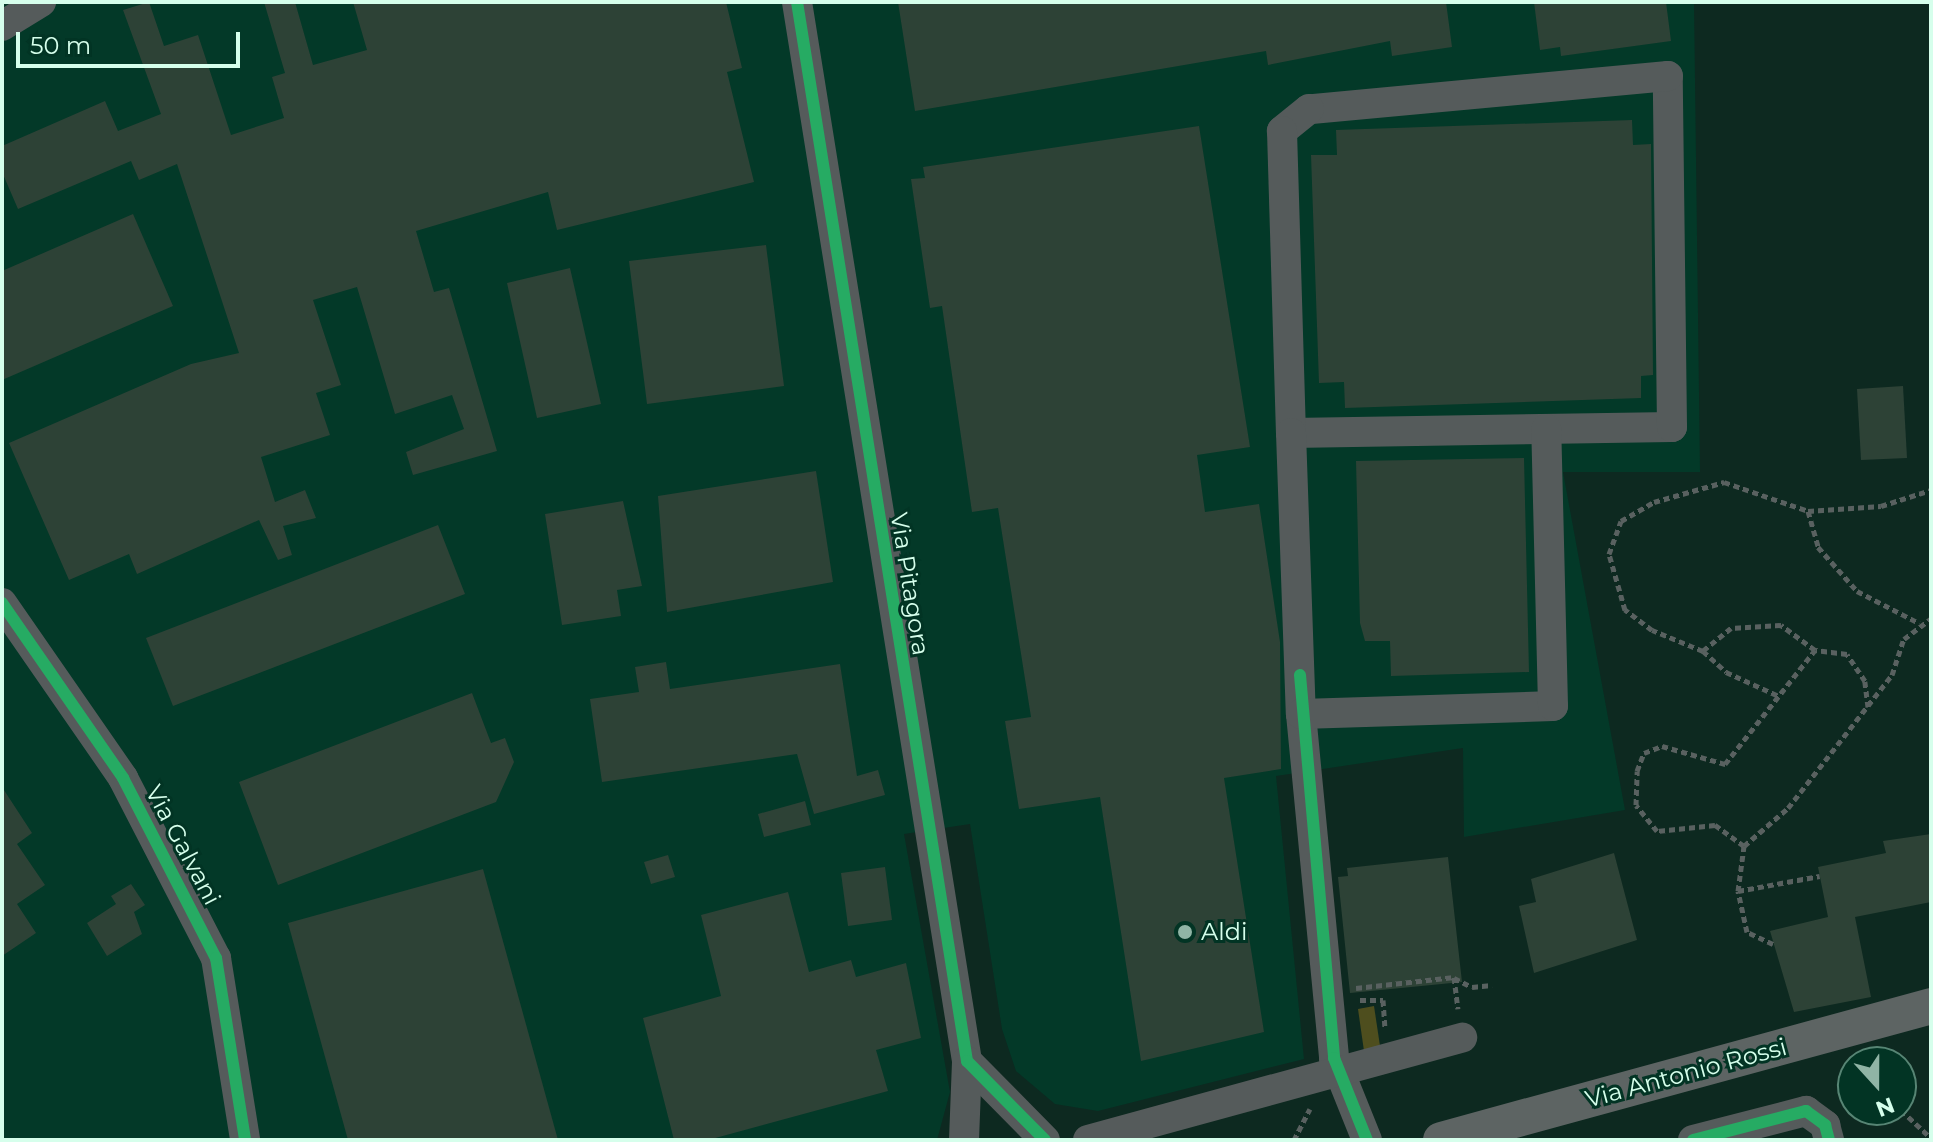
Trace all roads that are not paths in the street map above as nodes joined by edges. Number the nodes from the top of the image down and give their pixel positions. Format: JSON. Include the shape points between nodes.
{"nodes":[{"id":1,"x":41,"y":2,"type":"edge"},
{"id":2,"x":797,"y":2,"type":"edge"},
{"id":3,"x":2,"y":26,"type":"edge"},
{"id":4,"x":1546,"y":429,"type":"junction"},
{"id":5,"x":1291,"y":433,"type":"junction"},
{"id":6,"x":2,"y":603,"type":"edge"},
{"id":7,"x":1301,"y":714,"type":"junction"},
{"id":8,"x":1931,"y":1006,"type":"edge"},
{"id":9,"x":1462,"y":1038,"type":"road end"},
{"id":10,"x":967,"y":1061,"type":"junction"},
{"id":11,"x":1337,"y":1073,"type":"junction"},
{"id":12,"x":1017,"y":1119,"type":"junction"},
{"id":13,"x":1521,"y":1128,"type":"edge"},
{"id":14,"x":965,"y":1138,"type":"edge"},
{"id":15,"x":1457,"y":1138,"type":"edge"},
{"id":16,"x":245,"y":1140,"type":"edge"},
{"id":17,"x":1045,"y":1140,"type":"edge"},
{"id":18,"x":1088,"y":1140,"type":"edge"},
{"id":19,"x":1367,"y":1140,"type":"edge"},
{"id":20,"x":1693,"y":1140,"type":"edge"},
{"id":21,"x":1829,"y":1140,"type":"edge"}],
"edges":[{"from":1,"to":3,"type":"street"},
{"from":2,"to":10,"type":"street","name":"Via Pitagora"},
{"from":4,"to":5,"type":"street"},
{"from":4,"to":5,"type":"street","via":[[1672,427],[1668,76],[1297,114],[1282,131]]},
{"from":4,"to":7,"type":"street","via":[[1553,706]]},
{"from":5,"to":7,"type":"street"},
{"from":6,"to":16,"type":"street","name":"Via Galvani","via":[[123,778],[216,958]]},
{"from":7,"to":11,"type":"street"},
{"from":8,"to":13,"type":"main road","name":"Via Antonio Rossi"},
{"from":9,"to":11,"type":"street"},
{"from":10,"to":12,"type":"street"},
{"from":10,"to":14,"type":"street","name":"Via Pitagora"},
{"from":11,"to":18,"type":"street"},
{"from":11,"to":19,"type":"street"},
{"from":12,"to":14,"type":"street"},
{"from":12,"to":17,"type":"street"},
{"from":13,"to":15,"type":"main road","name":"Via Antonio Rossi"},
{"from":20,"to":21,"type":"street","via":[[1806,1111],[1825,1125]]}]}
